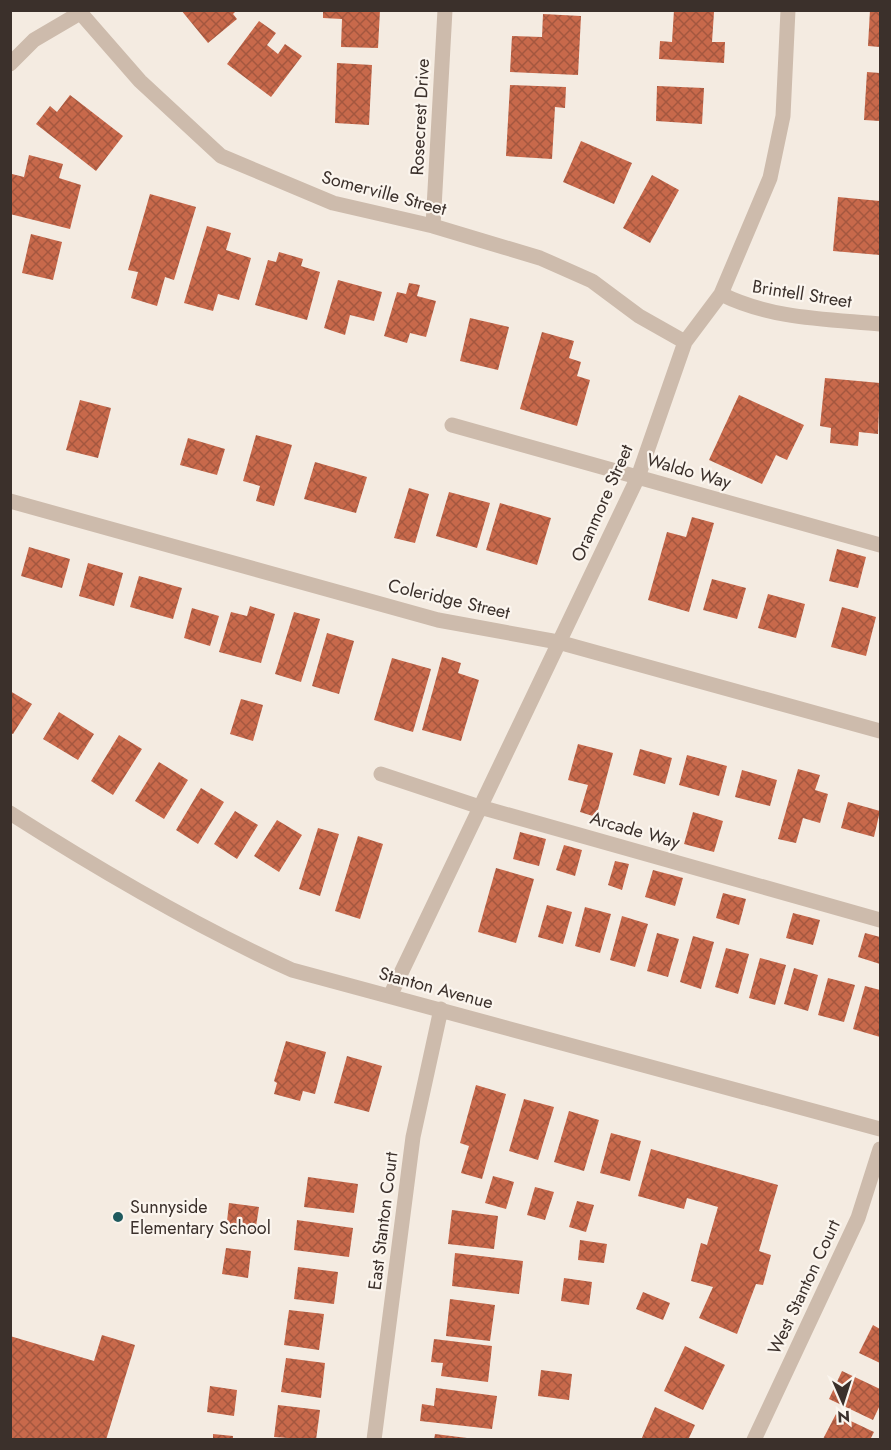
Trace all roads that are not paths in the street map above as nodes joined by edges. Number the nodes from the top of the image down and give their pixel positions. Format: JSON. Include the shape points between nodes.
{"nodes":[{"id":1,"x":445,"y":10,"type":"edge"},
{"id":2,"x":788,"y":10,"type":"edge"},
{"id":3,"x":79,"y":12,"type":"edge"},
{"id":4,"x":10,"y":64,"type":"edge"},
{"id":5,"x":433,"y":226,"type":"junction"},
{"id":6,"x":721,"y":294,"type":"junction"},
{"id":7,"x":880,"y":324,"type":"edge"},
{"id":8,"x":685,"y":342,"type":"junction"},
{"id":9,"x":452,"y":425,"type":"dead end"},
{"id":10,"x":638,"y":477,"type":"junction"},
{"id":11,"x":10,"y":501,"type":"edge"},
{"id":12,"x":880,"y":545,"type":"edge"},
{"id":13,"x":558,"y":642,"type":"junction"},
{"id":14,"x":880,"y":731,"type":"edge"},
{"id":15,"x":381,"y":774,"type":"dead end"},
{"id":16,"x":480,"y":807,"type":"junction"},
{"id":17,"x":10,"y":813,"type":"edge"},
{"id":18,"x":880,"y":920,"type":"edge"},
{"id":19,"x":390,"y":996,"type":"junction"},
{"id":20,"x":441,"y":1010,"type":"junction"},
{"id":21,"x":880,"y":1129,"type":"edge"},
{"id":22,"x":880,"y":1149,"type":"edge"},
{"id":23,"x":374,"y":1440,"type":"edge"},
{"id":24,"x":754,"y":1440,"type":"edge"}],
"edges":[{"from":1,"to":5,"type":"street","name":"Rosecrest Drive"},
{"from":2,"to":6,"type":"street","name":"Oranmore Street","via":[[783,116],[770,178]]},
{"from":3,"to":4,"type":"street","via":[[34,40]]},
{"from":3,"to":5,"type":"street","name":"Somerville Street","via":[[140,81],[221,156],[333,203]]},
{"from":5,"to":8,"type":"street","name":"Somerville Street","via":[[540,258],[592,281],[639,316]]},
{"from":6,"to":7,"type":"street","name":"Brintell Street","via":[[746,307],[770,312]]},
{"from":6,"to":8,"type":"street","name":"Oranmore Street"},
{"from":8,"to":10,"type":"street","name":"Oranmore Street"},
{"from":9,"to":10,"type":"street","name":"Waldo Way"},
{"from":10,"to":12,"type":"street","name":"Waldo Way"},
{"from":10,"to":13,"type":"street","name":"Oranmore Street"},
{"from":11,"to":13,"type":"street","name":"Coleridge Street","via":[[438,620]]},
{"from":13,"to":14,"type":"street","name":"Coleridge Street"},
{"from":13,"to":16,"type":"street","name":"Oranmore Street"},
{"from":15,"to":16,"type":"street","name":"Arcade Way"},
{"from":16,"to":18,"type":"street","name":"Arcade Way"},
{"from":16,"to":19,"type":"street","name":"Oranmore Street"},
{"from":17,"to":19,"type":"street","name":"Stanton Avenue","via":[[101,871],[232,943],[292,970]]},
{"from":19,"to":20,"type":"street","name":"Stanton Avenue"},
{"from":20,"to":21,"type":"street","name":"Stanton Avenue"},
{"from":20,"to":23,"type":"street","name":"East Stanton Court","via":[[413,1137]]},
{"from":22,"to":24,"type":"street","name":"West Stanton Court","via":[[858,1218]]}]}
